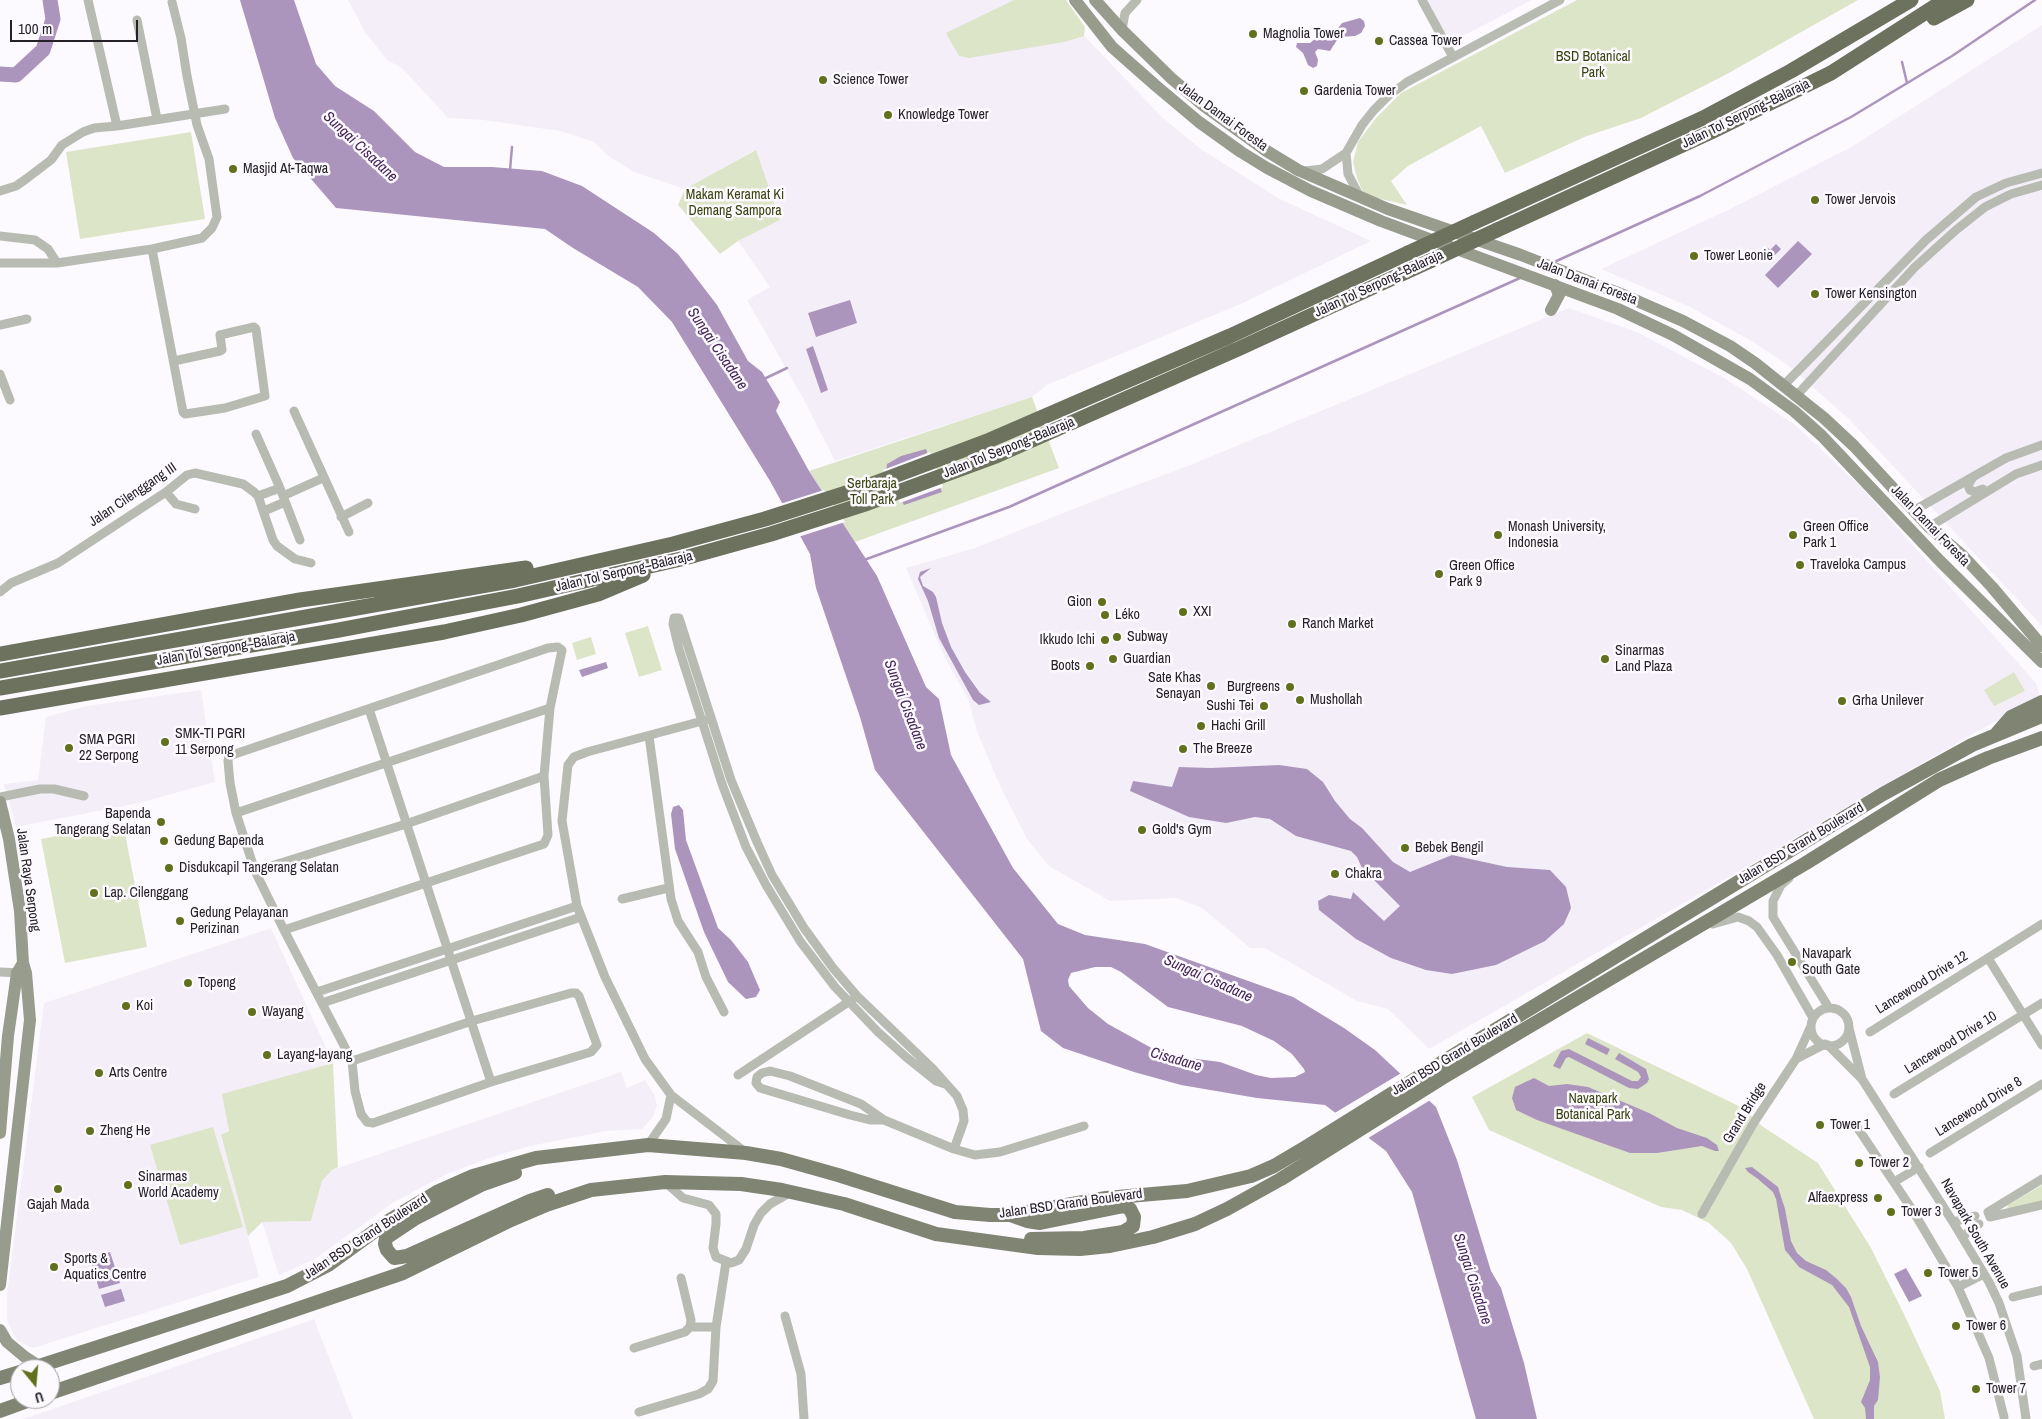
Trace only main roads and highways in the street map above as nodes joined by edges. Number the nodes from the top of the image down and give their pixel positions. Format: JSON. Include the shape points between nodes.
{"nodes":[{"id":1,"x":1075,"y":0,"type":"edge"},
{"id":2,"x":1095,"y":0,"type":"edge"},
{"id":3,"x":1911,"y":0,"type":"edge"},
{"id":4,"x":1945,"y":0,"type":"edge"},
{"id":5,"x":1967,"y":0,"type":"edge"},
{"id":6,"x":1831,"y":72,"type":"junction"},
{"id":7,"x":1555,"y":285,"type":"junction"},
{"id":8,"x":1551,"y":310,"type":"dead end"},
{"id":9,"x":681,"y":559,"type":"junction"},
{"id":10,"x":513,"y":575,"type":"junction"},
{"id":11,"x":66,"y":642,"type":"junction"},
{"id":12,"x":0,"y":646,"type":"edge"},
{"id":13,"x":2042,"y":646,"type":"edge"},
{"id":14,"x":0,"y":654,"type":"edge"},
{"id":15,"x":2042,"y":662,"type":"edge"},
{"id":16,"x":0,"y":671,"type":"edge"},
{"id":17,"x":0,"y":688,"type":"edge"},
{"id":18,"x":49,"y":701,"type":"junction"},
{"id":19,"x":2042,"y":702,"type":"edge"},
{"id":20,"x":0,"y":708,"type":"edge"},
{"id":21,"x":2042,"y":716,"type":"edge"},
{"id":22,"x":0,"y":719,"type":"edge"},
{"id":23,"x":1996,"y":734,"type":"junction"},
{"id":24,"x":2042,"y":738,"type":"edge"},
{"id":25,"x":0,"y":802,"type":"edge"},
{"id":26,"x":3,"y":828,"type":"edge"},
{"id":27,"x":22,"y":970,"type":"junction"},
{"id":28,"x":1574,"y":991,"type":"junction"},
{"id":29,"x":11,"y":1017,"type":"junction"},
{"id":30,"x":30,"y":1020,"type":"junction"},
{"id":31,"x":0,"y":1133,"type":"edge"},
{"id":32,"x":590,"y":1151,"type":"junction"},
{"id":33,"x":1309,"y":1153,"type":"junction"},
{"id":34,"x":591,"y":1190,"type":"junction"},
{"id":35,"x":1010,"y":1214,"type":"junction"},
{"id":36,"x":971,"y":1238,"type":"junction"},
{"id":37,"x":0,"y":1285,"type":"edge"},
{"id":38,"x":0,"y":1330,"type":"edge"},
{"id":39,"x":26,"y":1359,"type":"edge"},
{"id":40,"x":60,"y":1360,"type":"edge"},
{"id":41,"x":60,"y":1390,"type":"edge"},
{"id":42,"x":21,"y":1409,"type":"edge"},
{"id":43,"x":10,"y":1419,"type":"edge"}],
"edges":[{"from":1,"to":7,"type":"main road","name":"Jalan Damai Foresta","via":[[1114,48],[1199,122],[1241,152],[1336,202]]},
{"from":2,"to":13,"type":"main road","name":"Jalan Damai Foresta","via":[[1170,78],[1265,150],[1298,170],[1361,198],[1584,280],[1683,321],[1730,346],[1797,395],[1847,440],[1929,527],[1962,555]]},
{"from":3,"to":10,"type":"highway","name":"Jalan Tol Serpong–Balaraja","bridge":true,"via":[[1791,71],[1703,118],[1230,336],[990,440],[862,488],[765,519],[673,544]]},
{"from":4,"to":6,"type":"highway","name":"Jalan Tol Serpong–Balaraja"},
{"from":5,"to":6,"type":"highway"},
{"from":6,"to":9,"type":"highway","name":"Jalan Tol Serpong–Balaraja","bridge":true,"via":[[1710,132],[1430,261],[996,456],[868,503]]},
{"from":7,"to":8,"type":"main road","via":[[1559,295]]},
{"from":7,"to":15,"type":"main road","name":"Jalan Damai Foresta","via":[[1673,334],[1737,371],[1794,411]]},
{"from":9,"to":17,"type":"highway","name":"Jalan Tol Serpong–Balaraja","via":[[518,596],[339,630]]},
{"from":9,"to":18,"type":"highway","via":[[598,594],[521,615],[444,632]]},
{"from":10,"to":11,"type":"highway","via":[[300,600]]},
{"from":10,"to":16,"type":"highway","name":"Jalan Tol Serpong–Balaraja"},
{"from":11,"to":12,"type":"highway","via":[[46,640]]},
{"from":11,"to":14,"type":"highway"},
{"from":18,"to":20,"type":"highway"},
{"from":18,"to":22,"type":"highway"},
{"from":19,"to":23,"type":"main road","via":[[2012,717]]},
{"from":21,"to":23,"type":"main road","name":"Jalan BSD Grand Boulevard"},
{"from":23,"to":28,"type":"main road","name":"Jalan BSD Grand Boulevard","via":[[1883,794]]},
{"from":24,"to":28,"type":"main road","name":"Jalan BSD Grand Boulevard","via":[[1940,780],[1678,939]]},
{"from":25,"to":26,"type":"main road","name":"Jalan Raya Serpong"},
{"from":26,"to":27,"type":"main road","name":"Jalan Raya Serpong","via":[[20,911]]},
{"from":27,"to":29,"type":"main road","name":"Jalan Raya Serpong"},
{"from":27,"to":30,"type":"main road","name":"Jalan Raya Serpong"},
{"from":28,"to":33,"type":"main road","name":"Jalan BSD Grand Boulevard","via":[[1462,1050]]},
{"from":29,"to":30,"type":"main road"},
{"from":29,"to":31,"type":"main road","name":"Jalan Raya Serpong"},
{"from":30,"to":37,"type":"main road","name":"Jalan Raya Serpong"},
{"from":32,"to":34,"type":"main road","via":[[481,1185],[416,1218],[386,1238],[385,1244],[390,1255],[401,1258],[530,1201],[564,1192]]},
{"from":32,"to":35,"type":"main road","name":"Jalan BSD Grand Boulevard","via":[[648,1145],[746,1153],[809,1167],[955,1212]]},
{"from":32,"to":40,"type":"main road","name":"Jalan BSD Grand Boulevard","via":[[536,1158],[474,1176],[429,1197],[390,1220],[328,1265],[287,1286]]},
{"from":33,"to":35,"type":"main road","name":"Jalan BSD Grand Boulevard","via":[[1264,1171],[1188,1192],[1106,1198]]},
{"from":33,"to":36,"type":"main road","name":"Jalan BSD Grand Boulevard","via":[[1217,1214],[1132,1242],[1058,1249]]},
{"from":34,"to":36,"type":"main road","name":"Jalan BSD Grand Boulevard","via":[[665,1182],[727,1183],[791,1192],[852,1206],[936,1234]]},
{"from":34,"to":41,"type":"main road","name":"Jalan BSD Grand Boulevard","via":[[511,1220],[403,1273]]},
{"from":35,"to":36,"type":"main road","via":[[1040,1223],[1124,1206],[1131,1210],[1134,1223],[1132,1228],[1123,1232],[1084,1238]]},
{"from":38,"to":39,"type":"main road","via":[[7,1342]]},
{"from":42,"to":43,"type":"main road"}]}
